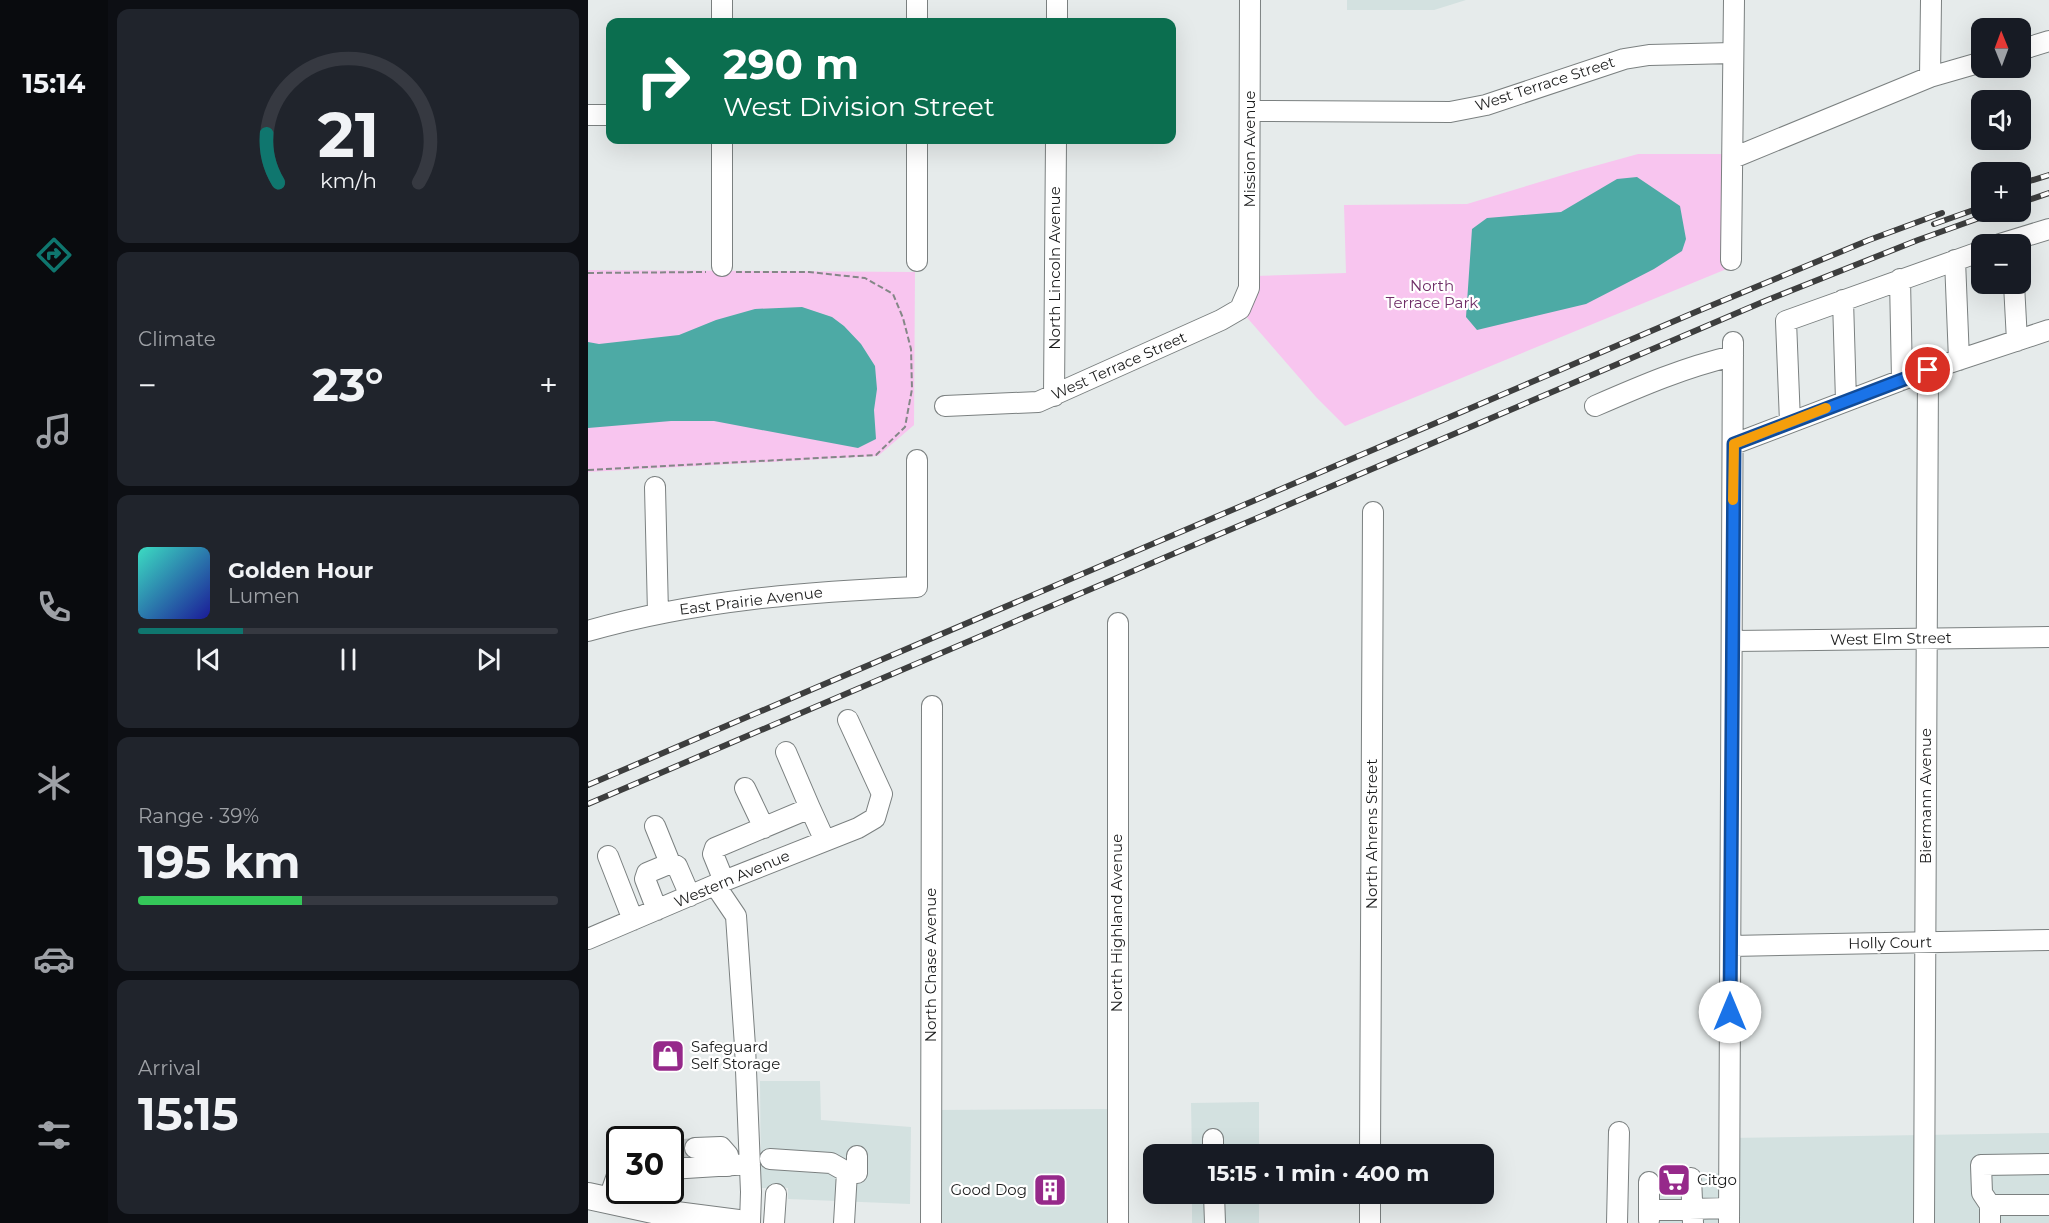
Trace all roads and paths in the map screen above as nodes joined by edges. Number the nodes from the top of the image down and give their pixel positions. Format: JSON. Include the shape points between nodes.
{"nodes":[{"id":1,"x":722,"y":0,"type":"edge"},
{"id":2,"x":917,"y":0,"type":"edge"},
{"id":3,"x":1057,"y":0,"type":"edge"},
{"id":4,"x":1250,"y":0,"type":"edge"},
{"id":5,"x":1734,"y":0,"type":"edge"},
{"id":6,"x":1931,"y":0,"type":"edge"},
{"id":7,"x":722,"y":18,"type":"edge"},
{"id":8,"x":917,"y":18,"type":"edge"},
{"id":9,"x":1057,"y":18,"type":"edge"},
{"id":10,"x":2049,"y":41,"type":"edge"},
{"id":11,"x":2031,"y":47,"type":"edge"},
{"id":12,"x":1733,"y":53,"type":"junction"},
{"id":13,"x":1971,"y":65,"type":"edge"},
{"id":14,"x":1930,"y":77,"type":"junction"},
{"id":15,"x":1250,"y":111,"type":"junction"},
{"id":16,"x":588,"y":115,"type":"edge"},
{"id":17,"x":606,"y":115,"type":"edge"},
{"id":18,"x":722,"y":144,"type":"edge"},
{"id":19,"x":917,"y":144,"type":"edge"},
{"id":20,"x":1056,"y":144,"type":"edge"},
{"id":21,"x":1733,"y":158,"type":"junction"},
{"id":22,"x":2049,"y":229,"type":"edge"},
{"id":23,"x":2031,"y":235,"type":"edge"},
{"id":24,"x":1971,"y":255,"type":"edge"},
{"id":25,"x":1731,"y":260,"type":"dead end"},
{"id":26,"x":1955,"y":260,"type":"junction"},
{"id":27,"x":917,"y":261,"type":"dead end"},
{"id":28,"x":722,"y":270,"type":"junction"},
{"id":29,"x":588,"y":273,"type":"edge"},
{"id":30,"x":1900,"y":279,"type":"junction"},
{"id":31,"x":2015,"y":294,"type":"edge"},
{"id":32,"x":1245,"y":298,"type":"joint"},
{"id":33,"x":1843,"y":300,"type":"junction"},
{"id":34,"x":2049,"y":330,"type":"edge"},
{"id":35,"x":2017,"y":340,"type":"junction"},
{"id":36,"x":1959,"y":360,"type":"junction"},
{"id":37,"x":1928,"y":370,"type":"junction"},
{"id":38,"x":1902,"y":380,"type":"junction"},
{"id":39,"x":1054,"y":396,"type":"junction"},
{"id":40,"x":1846,"y":401,"type":"junction"},
{"id":41,"x":945,"y":406,"type":"dead end"},
{"id":42,"x":1595,"y":406,"type":"dead end"},
{"id":43,"x":1790,"y":422,"type":"junction"},
{"id":44,"x":1734,"y":444,"type":"junction"},
{"id":45,"x":917,"y":460,"type":"dead end"},
{"id":46,"x":588,"y":470,"type":"edge"},
{"id":47,"x":655,"y":487,"type":"dead end"},
{"id":48,"x":1373,"y":512,"type":"dead end"},
{"id":49,"x":658,"y":613,"type":"junction"},
{"id":50,"x":1118,"y":623,"type":"dead end"},
{"id":51,"x":588,"y":631,"type":"edge"},
{"id":52,"x":2049,"y":637,"type":"edge"},
{"id":53,"x":1926,"y":639,"type":"junction"},
{"id":54,"x":1732,"y":641,"type":"junction"},
{"id":55,"x":932,"y":706,"type":"dead end"},
{"id":56,"x":848,"y":720,"type":"dead end"},
{"id":57,"x":786,"y":752,"type":"dead end"},
{"id":58,"x":745,"y":788,"type":"dead end"},
{"id":59,"x":810,"y":808,"type":"junction"},
{"id":60,"x":655,"y":826,"type":"dead end"},
{"id":61,"x":764,"y":828,"type":"junction"},
{"id":62,"x":825,"y":841,"type":"junction"},
{"id":63,"x":608,"y":856,"type":"dead end"},
{"id":64,"x":670,"y":863,"type":"junction"},
{"id":65,"x":720,"y":883,"type":"junction"},
{"id":66,"x":690,"y":896,"type":"junction"},
{"id":67,"x":657,"y":910,"type":"junction"},
{"id":68,"x":633,"y":920,"type":"junction"},
{"id":69,"x":588,"y":939,"type":"edge"},
{"id":70,"x":2049,"y":940,"type":"edge"},
{"id":71,"x":1925,"y":942,"type":"junction"},
{"id":72,"x":1731,"y":945,"type":"junction"},
{"id":73,"x":1619,"y":1132,"type":"dead end"},
{"id":74,"x":1370,"y":1144,"type":"edge"},
{"id":75,"x":694,"y":1148,"type":"tunnel mouth"},
{"id":76,"x":770,"y":1159,"type":"dead end"},
{"id":77,"x":750,"y":1164,"type":"junction"},
{"id":78,"x":2049,"y":1164,"type":"edge"},
{"id":79,"x":729,"y":1166,"type":"junction"},
{"id":80,"x":684,"y":1168,"type":"tunnel mouth"},
{"id":81,"x":1691,"y":1178,"type":"dead end"},
{"id":82,"x":1649,"y":1182,"type":"dead end"},
{"id":83,"x":776,"y":1194,"type":"dead end"},
{"id":84,"x":598,"y":1198,"type":"edge"},
{"id":85,"x":1214,"y":1204,"type":"edge"},
{"id":86,"x":1370,"y":1204,"type":"edge"},
{"id":87,"x":2049,"y":1205,"type":"edge"},
{"id":88,"x":1990,"y":1214,"type":"edge"},
{"id":89,"x":1649,"y":1216,"type":"edge"},
{"id":90,"x":1693,"y":1216,"type":"edge"},
{"id":91,"x":1729,"y":1216,"type":"edge"},
{"id":92,"x":738,"y":1223,"type":"edge"},
{"id":93,"x":750,"y":1223,"type":"edge"},
{"id":94,"x":774,"y":1223,"type":"edge"},
{"id":95,"x":844,"y":1223,"type":"edge"},
{"id":96,"x":931,"y":1223,"type":"edge"},
{"id":97,"x":1118,"y":1223,"type":"edge"},
{"id":98,"x":1215,"y":1223,"type":"edge"},
{"id":99,"x":1370,"y":1223,"type":"edge"},
{"id":100,"x":1617,"y":1223,"type":"edge"},
{"id":101,"x":1924,"y":1223,"type":"edge"}],
"edges":[{"from":1,"to":7,"type":"street"},
{"from":2,"to":8,"type":"street"},
{"from":3,"to":9,"type":"street"},
{"from":4,"to":15,"type":"street","name":"Mission Avenue"},
{"from":5,"to":12,"type":"street"},
{"from":6,"to":14,"type":"street"},
{"from":10,"to":11,"type":"street"},
{"from":12,"to":15,"type":"street","name":"West Terrace Street","via":[[1624,59],[1486,105],[1450,112]]},
{"from":12,"to":21,"type":"street"},
{"from":13,"to":14,"type":"street"},
{"from":14,"to":21,"type":"street"},
{"from":15,"to":32,"type":"street","name":"Mission Avenue","via":[[1249,288]]},
{"from":16,"to":17,"type":"street"},
{"from":18,"to":28,"type":"street"},
{"from":19,"to":27,"type":"street"},
{"from":20,"to":39,"type":"street","name":"North Lincoln Avenue"},
{"from":21,"to":25,"type":"street"},
{"from":22,"to":23,"type":"street"},
{"from":24,"to":26,"type":"street"},
{"from":26,"to":30,"type":"street"},
{"from":26,"to":36,"type":"street"},
{"from":28,"to":29,"type":"path"},
{"from":28,"to":46,"type":"path","via":[[865,278],[893,294],[911,349],[912,389],[905,427],[876,455]]},
{"from":30,"to":33,"type":"street"},
{"from":30,"to":38,"type":"street"},
{"from":31,"to":35,"type":"street"},
{"from":32,"to":39,"type":"street","name":"West Terrace Street","via":[[1240,309],[1221,320]]},
{"from":33,"to":40,"type":"street"},
{"from":33,"to":43,"type":"street","via":[[1786,321]]},
{"from":34,"to":35,"type":"street"},
{"from":35,"to":36,"type":"street"},
{"from":36,"to":37,"type":"street"},
{"from":37,"to":38,"type":"street"},
{"from":37,"to":53,"type":"street","name":"Biermann Avenue"},
{"from":38,"to":40,"type":"street"},
{"from":39,"to":41,"type":"street","name":"West Terrace Street","via":[[1038,402]]},
{"from":40,"to":43,"type":"street"},
{"from":42,"to":44,"type":"street","via":[[1733,349]]},
{"from":43,"to":44,"type":"street"},
{"from":44,"to":54,"type":"street"},
{"from":45,"to":49,"type":"street","name":"East Prairie Avenue","via":[[916,587],[786,594]]},
{"from":47,"to":49,"type":"street"},
{"from":48,"to":74,"type":"street","name":"North Ahrens Street"},
{"from":49,"to":51,"type":"street","name":"East Prairie Avenue"},
{"from":50,"to":97,"type":"street","name":"North Highland Avenue"},
{"from":52,"to":53,"type":"street","name":"West Elm Street"},
{"from":53,"to":54,"type":"street","name":"West Elm Street"},
{"from":53,"to":71,"type":"street","name":"Biermann Avenue"},
{"from":54,"to":72,"type":"street"},
{"from":55,"to":96,"type":"street","name":"North Chase Avenue"},
{"from":56,"to":62,"type":"street","name":"Western Avenue","via":[[882,795],[875,818]]},
{"from":57,"to":59,"type":"street"},
{"from":58,"to":61,"type":"street"},
{"from":59,"to":61,"type":"street"},
{"from":59,"to":62,"type":"street"},
{"from":60,"to":64,"type":"street"},
{"from":61,"to":65,"type":"street","via":[[715,848]]},
{"from":62,"to":65,"type":"street","name":"Western Avenue"},
{"from":63,"to":68,"type":"street"},
{"from":64,"to":66,"type":"street","via":[[677,866]]},
{"from":64,"to":67,"type":"street","via":[[646,873]]},
{"from":65,"to":66,"type":"street","name":"Western Avenue"},
{"from":65,"to":77,"type":"street","via":[[736,916]]},
{"from":66,"to":67,"type":"street","name":"Western Avenue"},
{"from":67,"to":68,"type":"street","name":"Western Avenue"},
{"from":68,"to":69,"type":"street","name":"Western Avenue"},
{"from":70,"to":71,"type":"street","name":"Holly Court"},
{"from":71,"to":72,"type":"street","name":"Holly Court"},
{"from":71,"to":101,"type":"street","name":"Biermann Avenue"},
{"from":72,"to":91,"type":"street"},
{"from":73,"to":100,"type":"street"},
{"from":75,"to":79,"type":"street","via":[[721,1147],[728,1155]]},
{"from":76,"to":95,"type":"street","via":[[852,1164]]},
{"from":77,"to":79,"type":"street"},
{"from":77,"to":93,"type":"street"},
{"from":78,"to":88,"type":"street","via":[[1981,1165],[1982,1193]]},
{"from":79,"to":80,"type":"street"},
{"from":81,"to":90,"type":"street"},
{"from":82,"to":89,"type":"street"},
{"from":83,"to":94,"type":"street"},
{"from":84,"to":92,"type":"main road","via":[[676,1215]]},
{"from":85,"to":98,"type":"street"},
{"from":86,"to":99,"type":"street"},
{"from":87,"to":88,"type":"street"},
{"from":89,"to":90,"type":"street"},
{"from":90,"to":91,"type":"street"}]}
